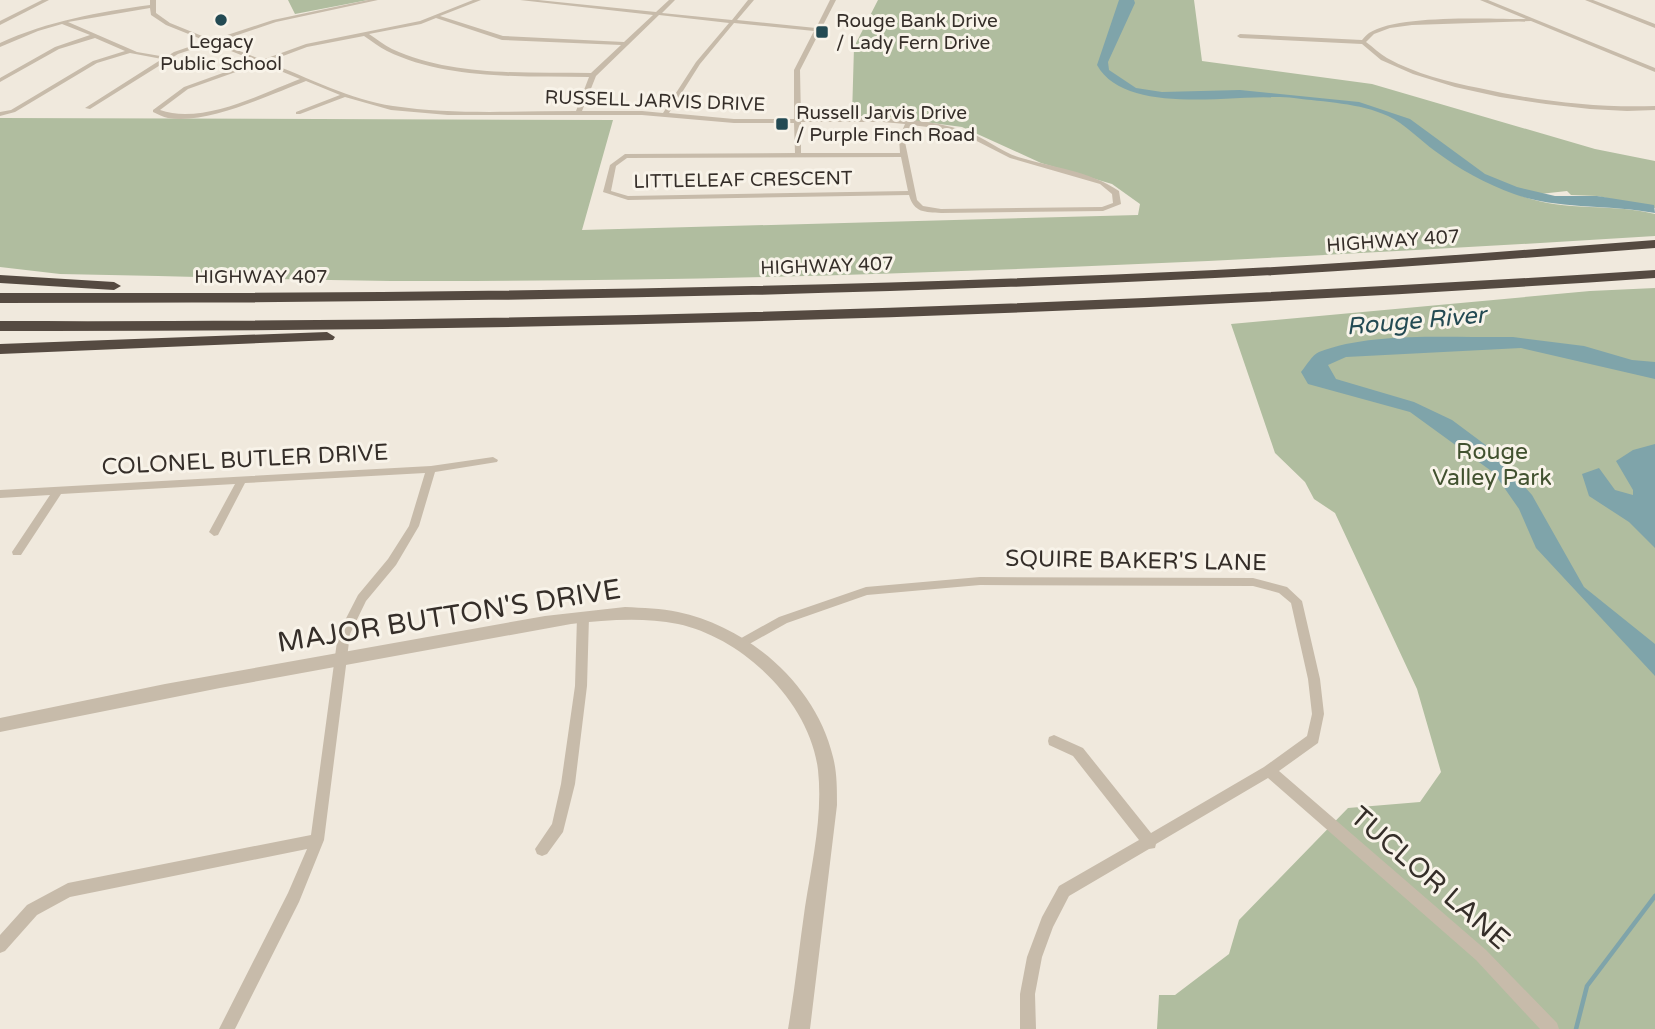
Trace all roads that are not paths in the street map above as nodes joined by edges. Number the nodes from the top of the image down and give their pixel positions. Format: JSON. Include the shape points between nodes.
{"nodes":[{"id":1,"x":46,"y":0,"type":"edge"},
{"id":2,"x":374,"y":0,"type":"edge"},
{"id":3,"x":478,"y":0,"type":"edge"},
{"id":4,"x":523,"y":0,"type":"edge"},
{"id":5,"x":569,"y":0,"type":"edge"},
{"id":6,"x":673,"y":0,"type":"edge"},
{"id":7,"x":751,"y":0,"type":"edge"},
{"id":8,"x":833,"y":0,"type":"edge"},
{"id":9,"x":1483,"y":0,"type":"edge"},
{"id":10,"x":1588,"y":0,"type":"edge"},
{"id":11,"x":152,"y":3,"type":"edge"},
{"id":12,"x":563,"y":5,"type":"junction"},
{"id":13,"x":658,"y":15,"type":"junction"},
{"id":14,"x":437,"y":17,"type":"junction"},
{"id":15,"x":735,"y":21,"type":"junction"},
{"id":16,"x":1533,"y":21,"type":"junction"},
{"id":17,"x":63,"y":22,"type":"junction"},
{"id":18,"x":0,"y":23,"type":"edge"},
{"id":19,"x":1655,"y":26,"type":"edge"},
{"id":20,"x":817,"y":30,"type":"junction"},
{"id":21,"x":366,"y":35,"type":"junction"},
{"id":22,"x":94,"y":36,"type":"junction"},
{"id":23,"x":1240,"y":36,"type":"dead end"},
{"id":24,"x":212,"y":41,"type":"junction"},
{"id":25,"x":1363,"y":42,"type":"junction"},
{"id":26,"x":626,"y":44,"type":"junction"},
{"id":27,"x":0,"y":45,"type":"edge"},
{"id":28,"x":131,"y":51,"type":"junction"},
{"id":29,"x":165,"y":58,"type":"junction"},
{"id":30,"x":260,"y":62,"type":"junction"},
{"id":31,"x":1655,"y":70,"type":"edge"},
{"id":32,"x":593,"y":75,"type":"junction"},
{"id":33,"x":306,"y":79,"type":"junction"},
{"id":34,"x":0,"y":80,"type":"edge"},
{"id":35,"x":345,"y":95,"type":"junction"},
{"id":36,"x":88,"y":108,"type":"dead end"},
{"id":37,"x":391,"y":108,"type":"junction"},
{"id":38,"x":1655,"y":108,"type":"edge"},
{"id":39,"x":298,"y":113,"type":"dead end"},
{"id":40,"x":578,"y":113,"type":"junction"},
{"id":41,"x":0,"y":114,"type":"edge"},
{"id":42,"x":666,"y":114,"type":"junction"},
{"id":43,"x":380,"y":115,"type":"dead end"},
{"id":44,"x":798,"y":120,"type":"junction"},
{"id":45,"x":909,"y":123,"type":"junction"},
{"id":46,"x":904,"y":155,"type":"junction"},
{"id":47,"x":798,"y":156,"type":"junction"},
{"id":48,"x":910,"y":193,"type":"junction"},
{"id":49,"x":1655,"y":244,"type":"edge"},
{"id":50,"x":1575,"y":250,"type":"joint"},
{"id":51,"x":1655,"y":274,"type":"edge"},
{"id":52,"x":0,"y":279,"type":"edge"},
{"id":53,"x":335,"y":297,"type":"junction"},
{"id":54,"x":0,"y":298,"type":"edge"},
{"id":55,"x":537,"y":323,"type":"junction"},
{"id":56,"x":0,"y":326,"type":"edge"},
{"id":57,"x":0,"y":349,"type":"edge"},
{"id":58,"x":493,"y":460,"type":"dead end"},
{"id":59,"x":430,"y":468,"type":"junction"},
{"id":60,"x":242,"y":480,"type":"junction"},
{"id":61,"x":58,"y":490,"type":"junction"},
{"id":62,"x":0,"y":494,"type":"edge"},
{"id":63,"x":214,"y":532,"type":"dead end"},
{"id":64,"x":17,"y":552,"type":"dead end"},
{"id":65,"x":583,"y":617,"type":"junction"},
{"id":66,"x":740,"y":644,"type":"junction"},
{"id":67,"x":340,"y":659,"type":"junction"},
{"id":68,"x":0,"y":725,"type":"edge"},
{"id":69,"x":1054,"y":741,"type":"dead end"},
{"id":70,"x":1269,"y":771,"type":"junction"},
{"id":71,"x":317,"y":840,"type":"junction"},
{"id":72,"x":1150,"y":843,"type":"junction"},
{"id":73,"x":542,"y":849,"type":"dead end"},
{"id":74,"x":0,"y":946,"type":"edge"},
{"id":75,"x":227,"y":1029,"type":"edge"},
{"id":76,"x":799,"y":1029,"type":"edge"},
{"id":77,"x":1028,"y":1029,"type":"edge"},
{"id":78,"x":1551,"y":1029,"type":"edge"}],
"edges":[{"from":1,"to":18,"type":"street"},
{"from":2,"to":24,"type":"street","via":[[275,21]]},
{"from":3,"to":14,"type":"street"},
{"from":4,"to":12,"type":"street"},
{"from":5,"to":12,"type":"street"},
{"from":6,"to":13,"type":"street"},
{"from":7,"to":15,"type":"street"},
{"from":8,"to":20,"type":"street"},
{"from":9,"to":16,"type":"street"},
{"from":10,"to":19,"type":"street"},
{"from":11,"to":17,"type":"street"},
{"from":11,"to":24,"type":"street","name":"RUSSELL JARVIS DRIVE","via":[[156,18]]},
{"from":12,"to":13,"type":"street"},
{"from":13,"to":15,"type":"street"},
{"from":13,"to":26,"type":"street"},
{"from":14,"to":21,"type":"street"},
{"from":14,"to":26,"type":"street","via":[[502,38]]},
{"from":15,"to":20,"type":"street"},
{"from":15,"to":42,"type":"street","via":[[698,63]]},
{"from":16,"to":25,"type":"street","via":[[1396,24],[1372,30]]},
{"from":16,"to":31,"type":"street"},
{"from":17,"to":22,"type":"street"},
{"from":17,"to":27,"type":"street"},
{"from":20,"to":44,"type":"street","via":[[797,70]]},
{"from":21,"to":30,"type":"street","via":[[306,46]]},
{"from":21,"to":32,"type":"street","via":[[387,48],[452,70]]},
{"from":22,"to":28,"type":"street"},
{"from":22,"to":34,"type":"street","via":[[57,48]]},
{"from":23,"to":25,"type":"street"},
{"from":24,"to":29,"type":"street"},
{"from":24,"to":30,"type":"street","name":"RUSSELL JARVIS DRIVE"},
{"from":25,"to":38,"type":"street","via":[[1395,66],[1472,87],[1570,106]]},
{"from":26,"to":32,"type":"street"},
{"from":28,"to":29,"type":"street"},
{"from":28,"to":41,"type":"street","via":[[95,62],[13,111]]},
{"from":29,"to":36,"type":"street"},
{"from":30,"to":33,"type":"street","name":"RUSSELL JARVIS DRIVE"},
{"from":30,"to":33,"type":"street","via":[[186,88],[155,111],[212,114]]},
{"from":32,"to":40,"type":"street"},
{"from":33,"to":35,"type":"street","name":"RUSSELL JARVIS DRIVE"},
{"from":35,"to":37,"type":"street","name":"RUSSELL JARVIS DRIVE"},
{"from":35,"to":39,"type":"street"},
{"from":37,"to":40,"type":"street","name":"RUSSELL JARVIS DRIVE"},
{"from":37,"to":43,"type":"street"},
{"from":40,"to":42,"type":"street","name":"RUSSELL JARVIS DRIVE"},
{"from":42,"to":44,"type":"street","name":"RUSSELL JARVIS DRIVE","via":[[734,121]]},
{"from":44,"to":45,"type":"street","name":"RUSSELL JARVIS DRIVE"},
{"from":44,"to":47,"type":"street"},
{"from":45,"to":46,"type":"street","via":[[902,138]]},
{"from":45,"to":48,"type":"street","name":"RUSSELL JARVIS DRIVE","via":[[965,133],[1012,157],[1102,183],[1116,193],[1117,204],[1112,208],[941,211],[918,207]]},
{"from":46,"to":47,"type":"street","name":"LITTLELEAF CRESCENT"},
{"from":46,"to":48,"type":"street"},
{"from":47,"to":48,"type":"street","name":"LITTLELEAF CRESCENT","via":[[625,156],[613,165],[607,192],[628,198]]},
{"from":49,"to":50,"type":"highway","name":"HIGHWAY 407"},
{"from":50,"to":53,"type":"highway","name":"HIGHWAY 407","via":[[1174,276]]},
{"from":51,"to":55,"type":"highway","via":[[1089,306]]},
{"from":52,"to":53,"type":"highway"},
{"from":53,"to":54,"type":"highway","name":"HIGHWAY 407"},
{"from":55,"to":56,"type":"highway"},
{"from":55,"to":57,"type":"highway","via":[[463,331]]},
{"from":58,"to":59,"type":"street","name":"COLONEL BUTLER DRIVE"},
{"from":59,"to":60,"type":"street","name":"COLONEL BUTLER DRIVE"},
{"from":59,"to":67,"type":"street","via":[[414,526],[352,616]]},
{"from":60,"to":61,"type":"street","name":"COLONEL BUTLER DRIVE"},
{"from":60,"to":63,"type":"street"},
{"from":61,"to":62,"type":"street","name":"COLONEL BUTLER DRIVE"},
{"from":61,"to":64,"type":"street"},
{"from":65,"to":66,"type":"street","name":"MAJOR BUTTON'S DRIVE","via":[[652,614],[698,625]]},
{"from":65,"to":67,"type":"street","name":"MAJOR BUTTON'S DRIVE"},
{"from":65,"to":73,"type":"street","via":[[568,784],[558,827]]},
{"from":66,"to":70,"type":"street","name":"SQUIRE BAKER'S LANE","via":[[783,620],[866,591],[980,581],[1271,585],[1296,601],[1318,714],[1313,739]]},
{"from":66,"to":76,"type":"street","name":"MAJOR BUTTON'S DRIVE","via":[[771,667],[813,726],[825,757],[824,857]]},
{"from":67,"to":68,"type":"street","name":"MAJOR BUTTON'S DRIVE"},
{"from":67,"to":71,"type":"street"},
{"from":69,"to":72,"type":"street","via":[[1078,752]]},
{"from":70,"to":72,"type":"street","name":"SQUIRE BAKER'S LANE"},
{"from":70,"to":78,"type":"street","name":"TUCLOR LANE","via":[[1482,955]]},
{"from":71,"to":74,"type":"street","via":[[68,890],[32,910]]},
{"from":71,"to":75,"type":"street","via":[[295,897]]},
{"from":72,"to":77,"type":"street","name":"SQUIRE BAKER'S LANE","via":[[1064,891],[1048,918],[1035,956]]}]}
